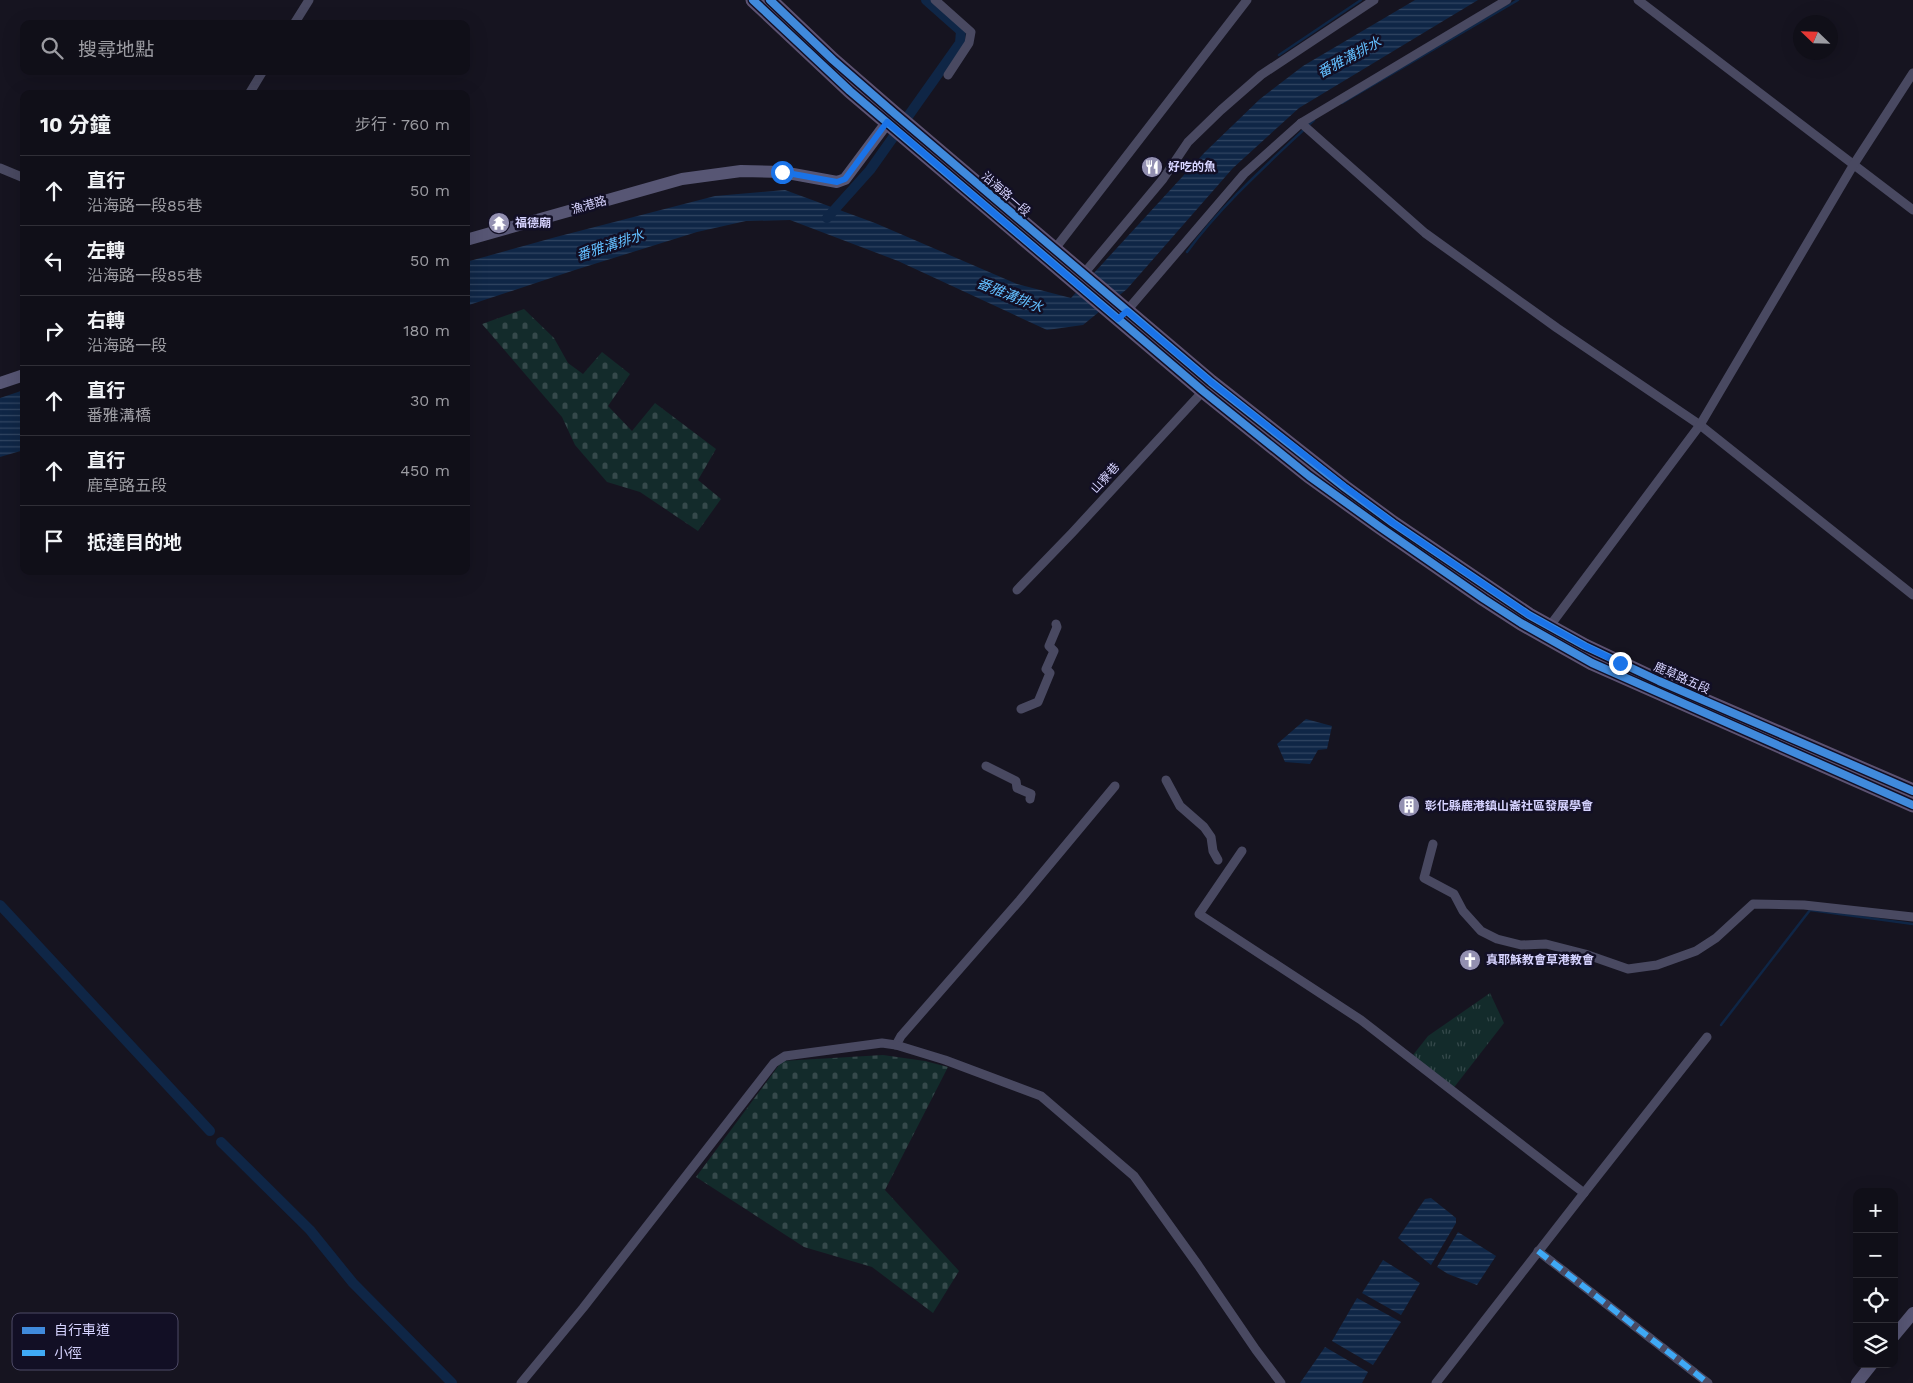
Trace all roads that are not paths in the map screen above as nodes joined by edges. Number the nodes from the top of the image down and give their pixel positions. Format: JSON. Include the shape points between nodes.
{"nodes":[{"id":1,"x":308,"y":0,"type":"edge"},
{"id":2,"x":753,"y":0,"type":"edge"},
{"id":3,"x":770,"y":0,"type":"edge"},
{"id":4,"x":935,"y":0,"type":"edge"},
{"id":5,"x":1247,"y":0,"type":"edge"},
{"id":6,"x":1374,"y":0,"type":"edge"},
{"id":7,"x":1507,"y":0,"type":"edge"},
{"id":8,"x":1638,"y":0,"type":"edge"},
{"id":9,"x":296,"y":20,"type":"edge"},
{"id":10,"x":1913,"y":73,"type":"edge"},
{"id":11,"x":260,"y":75,"type":"edge"},
{"id":12,"x":948,"y":75,"type":"dead end"},
{"id":13,"x":251,"y":90,"type":"edge"},
{"id":14,"x":890,"y":118,"type":"junction"},
{"id":15,"x":1301,"y":124,"type":"junction"},
{"id":16,"x":906,"y":131,"type":"junction"},
{"id":17,"x":1854,"y":164,"type":"junction"},
{"id":18,"x":0,"y":168,"type":"edge"},
{"id":19,"x":20,"y":176,"type":"edge"},
{"id":20,"x":1913,"y":210,"type":"edge"},
{"id":21,"x":470,"y":239,"type":"edge"},
{"id":22,"x":1054,"y":250,"type":"junction"},
{"id":23,"x":1081,"y":280,"type":"junction"},
{"id":24,"x":1120,"y":314,"type":"junction"},
{"id":25,"x":20,"y":376,"type":"edge"},
{"id":26,"x":0,"y":383,"type":"edge"},
{"id":27,"x":1207,"y":387,"type":"junction"},
{"id":28,"x":1700,"y":425,"type":"junction"},
{"id":29,"x":1017,"y":590,"type":"dead end"},
{"id":30,"x":1913,"y":595,"type":"edge"},
{"id":31,"x":1056,"y":624,"type":"dead end"},
{"id":32,"x":1549,"y":627,"type":"junction"},
{"id":33,"x":1020,"y":709,"type":"dead end"},
{"id":34,"x":986,"y":766,"type":"dead end"},
{"id":35,"x":1166,"y":780,"type":"dead end"},
{"id":36,"x":1115,"y":786,"type":"dead end"},
{"id":37,"x":1913,"y":791,"type":"edge"},
{"id":38,"x":1030,"y":799,"type":"dead end"},
{"id":39,"x":1913,"y":805,"type":"edge"},
{"id":40,"x":1434,"y":844,"type":"dead end"},
{"id":41,"x":1242,"y":851,"type":"dead end"},
{"id":42,"x":1218,"y":860,"type":"dead end"},
{"id":43,"x":1913,"y":917,"type":"edge"},
{"id":44,"x":1707,"y":1038,"type":"dead end"},
{"id":45,"x":896,"y":1045,"type":"junction"},
{"id":46,"x":1584,"y":1193,"type":"junction"},
{"id":47,"x":1538,"y":1251,"type":"junction"},
{"id":48,"x":1913,"y":1313,"type":"edge"},
{"id":49,"x":1898,"y":1331,"type":"edge"},
{"id":50,"x":1869,"y":1368,"type":"edge"},
{"id":51,"x":522,"y":1383,"type":"edge"},
{"id":52,"x":1281,"y":1383,"type":"edge"},
{"id":53,"x":1436,"y":1383,"type":"edge"},
{"id":54,"x":1708,"y":1383,"type":"edge"},
{"id":55,"x":1857,"y":1383,"type":"edge"}],
"edges":[{"from":1,"to":9,"type":"street"},
{"from":2,"to":14,"type":"main road","via":[[850,91]]},
{"from":3,"to":14,"type":"main road"},
{"from":4,"to":12,"type":"street","via":[[971,32],[969,43]]},
{"from":5,"to":22,"type":"street"},
{"from":6,"to":23,"type":"street","via":[[1261,75],[1221,110],[1188,142],[1163,179]]},
{"from":7,"to":15,"type":"street"},
{"from":8,"to":17,"type":"street"},
{"from":10,"to":17,"type":"street"},
{"from":11,"to":13,"type":"street"},
{"from":14,"to":16,"type":"main road"},
{"from":14,"to":21,"type":"street","name":"漁港路","via":[[845,179],[837,182],[782,172],[740,171],[682,179]]},
{"from":15,"to":24,"type":"street","via":[[1244,174]]},
{"from":15,"to":28,"type":"street","via":[[1425,233]]},
{"from":16,"to":22,"type":"main road","name":"沿海路一段"},
{"from":16,"to":23,"type":"main road","name":"沿海路一段"},
{"from":17,"to":20,"type":"street"},
{"from":17,"to":28,"type":"street"},
{"from":18,"to":19,"type":"street"},
{"from":22,"to":23,"type":"main road","name":"沿海路一段"},
{"from":23,"to":24,"type":"main road","name":"鹿草路五段"},
{"from":24,"to":27,"type":"main road","name":"鹿草路五段"},
{"from":25,"to":26,"type":"street"},
{"from":27,"to":29,"type":"street","name":"山寮巷"},
{"from":27,"to":32,"type":"main road","name":"鹿草路五段","via":[[1379,512]]},
{"from":27,"to":39,"type":"main road","name":"鹿草路五段","via":[[1309,476],[1506,613],[1566,650]]},
{"from":28,"to":30,"type":"street"},
{"from":28,"to":32,"type":"street"},
{"from":31,"to":33,"type":"street","via":[[1049,646],[1054,651],[1046,669],[1050,673],[1038,702]]},
{"from":32,"to":37,"type":"main road","name":"鹿草路五段","via":[[1620,663]]},
{"from":34,"to":38,"type":"street","via":[[1016,781],[1017,788],[1031,794]]},
{"from":35,"to":42,"type":"street","via":[[1180,806],[1211,836]]},
{"from":36,"to":45,"type":"street"},
{"from":40,"to":43,"type":"street","via":[[1424,878],[1454,894],[1481,931],[1521,945],[1546,944],[1585,954],[1628,969],[1657,965],[1696,951],[1716,938],[1753,904],[1804,905]]},
{"from":41,"to":46,"type":"street","via":[[1199,914],[1360,1020]]},
{"from":44,"to":46,"type":"street"},
{"from":45,"to":51,"type":"street","via":[[882,1043],[798,1054],[785,1056],[774,1063]]},
{"from":45,"to":52,"type":"street","via":[[1041,1096],[1134,1176]]},
{"from":46,"to":47,"type":"street"},
{"from":47,"to":53,"type":"street"},
{"from":47,"to":54,"type":"street"},
{"from":48,"to":49,"type":"street"},
{"from":50,"to":55,"type":"street"}]}
